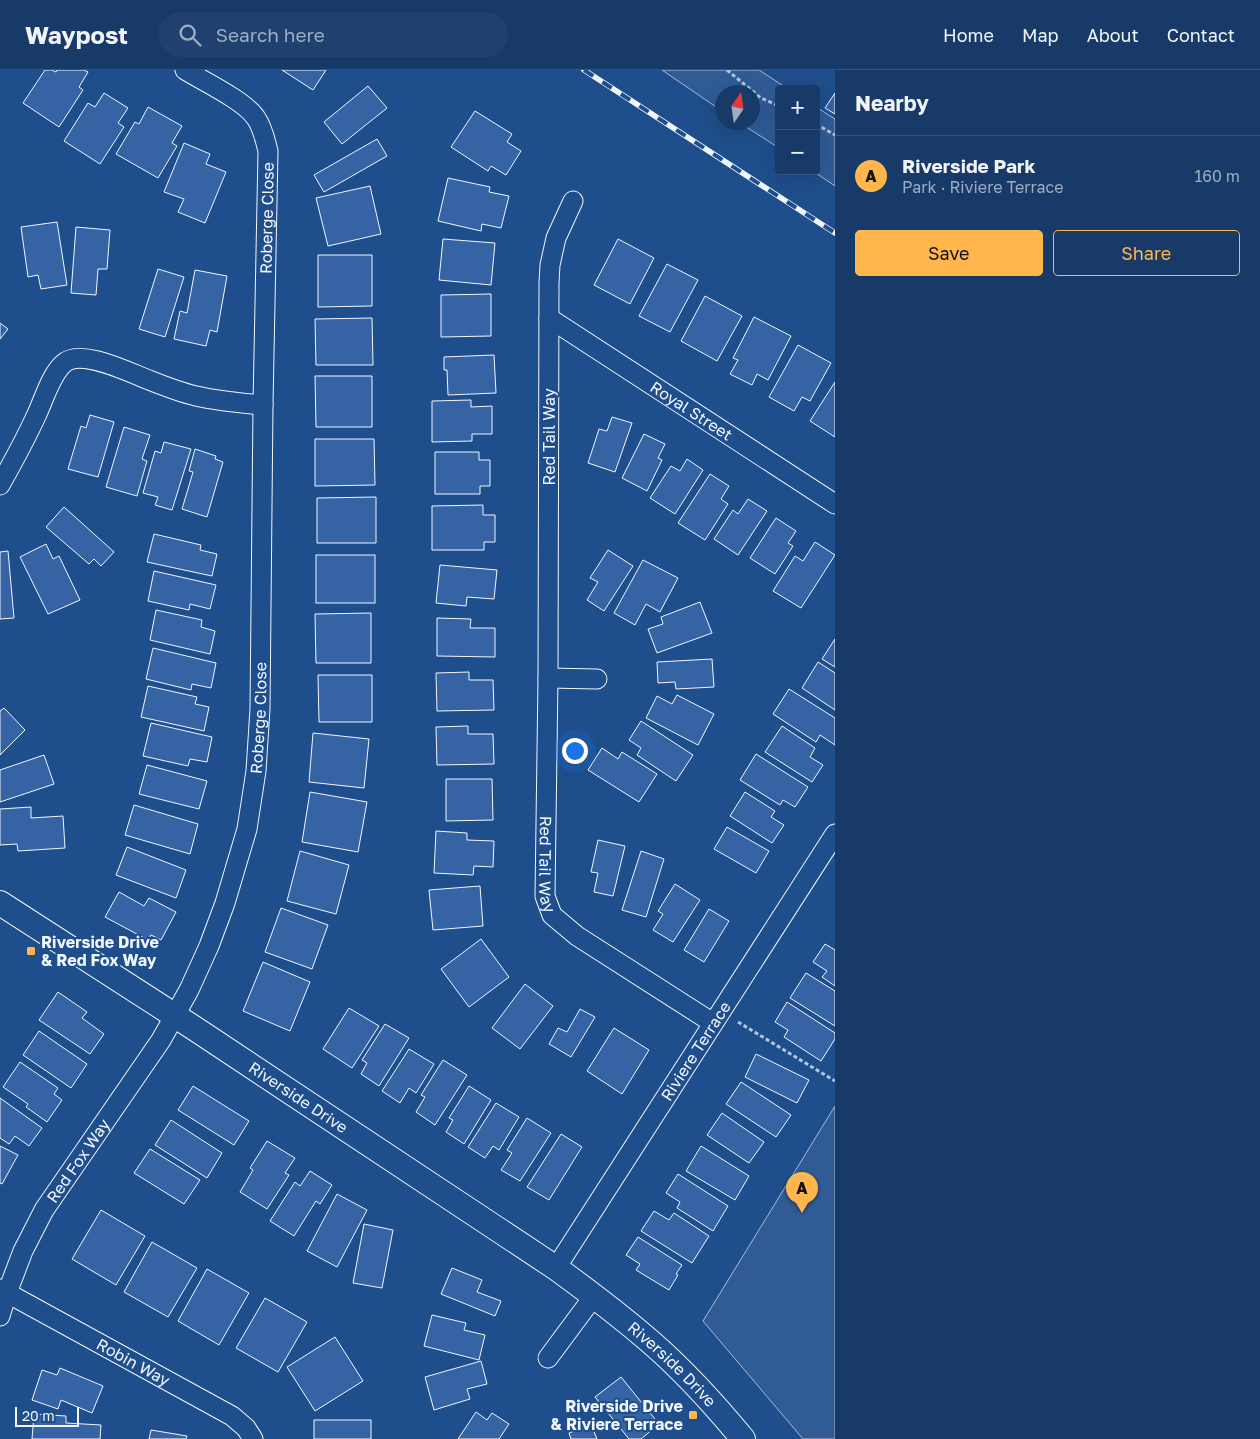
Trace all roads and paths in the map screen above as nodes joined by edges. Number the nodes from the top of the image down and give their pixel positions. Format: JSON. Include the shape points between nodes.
{"nodes":[{"id":1,"x":185,"y":70,"type":"edge"},
{"id":2,"x":727,"y":70,"type":"edge"},
{"id":3,"x":775,"y":104,"type":"edge"},
{"id":4,"x":820,"y":126,"type":"edge"},
{"id":5,"x":835,"y":134,"type":"edge"},
{"id":6,"x":573,"y":201,"type":"dead end"},
{"id":7,"x":549,"y":318,"type":"junction"},
{"id":8,"x":263,"y":405,"type":"junction"},
{"id":9,"x":0,"y":485,"type":"edge"},
{"id":10,"x":835,"y":504,"type":"edge"},
{"id":11,"x":548,"y":678,"type":"junction"},
{"id":12,"x":597,"y":680,"type":"dead end"},
{"id":13,"x":835,"y":834,"type":"edge"},
{"id":14,"x":0,"y":903,"type":"edge"},
{"id":15,"x":175,"y":1016,"type":"junction"},
{"id":16,"x":733,"y":1019,"type":"dead end"},
{"id":17,"x":713,"y":1023,"type":"junction"},
{"id":18,"x":835,"y":1081,"type":"edge"},
{"id":19,"x":556,"y":1268,"type":"junction"},
{"id":20,"x":4,"y":1291,"type":"edge"},
{"id":21,"x":594,"y":1296,"type":"junction"},
{"id":22,"x":0,"y":1316,"type":"edge"},
{"id":23,"x":548,"y":1358,"type":"dead end"},
{"id":24,"x":253,"y":1439,"type":"edge"},
{"id":25,"x":744,"y":1439,"type":"edge"}],
"edges":[{"from":1,"to":8,"type":"street","name":"Roberge Close","via":[[241,104],[256,117],[268,151]]},
{"from":2,"to":3,"type":"path","via":[[761,98]]},
{"from":4,"to":5,"type":"path"},
{"from":6,"to":7,"type":"street","name":"Red Tail Way","via":[[553,251]]},
{"from":7,"to":10,"type":"street","name":"Royal Street"},
{"from":7,"to":11,"type":"street","name":"Red Tail Way"},
{"from":8,"to":9,"type":"street","via":[[195,396],[105,363],[78,358],[67,360],[60,366]]},
{"from":8,"to":15,"type":"street","name":"Roberge Close","via":[[260,709],[253,799],[225,903],[209,946]]},
{"from":11,"to":12,"type":"street"},
{"from":11,"to":17,"type":"street","name":"Red Tail Way","via":[[545,896],[552,915],[578,936]]},
{"from":13,"to":17,"type":"street","name":"Riviere Terrace"},
{"from":14,"to":15,"type":"street","name":"Riverside Drive"},
{"from":15,"to":19,"type":"street","name":"Riverside Drive"},
{"from":15,"to":20,"type":"street","name":"Red Fox Way","via":[[44,1210]]},
{"from":16,"to":18,"type":"path"},
{"from":17,"to":19,"type":"street","name":"Riviere Terrace"},
{"from":19,"to":21,"type":"street","name":"Riverside Drive"},
{"from":20,"to":22,"type":"street","name":"Red Fox Way"},
{"from":20,"to":24,"type":"street","name":"Robin Way","via":[[232,1416]]},
{"from":21,"to":23,"type":"street"},
{"from":21,"to":25,"type":"street","name":"Riverside Drive","via":[[663,1353]]}]}
